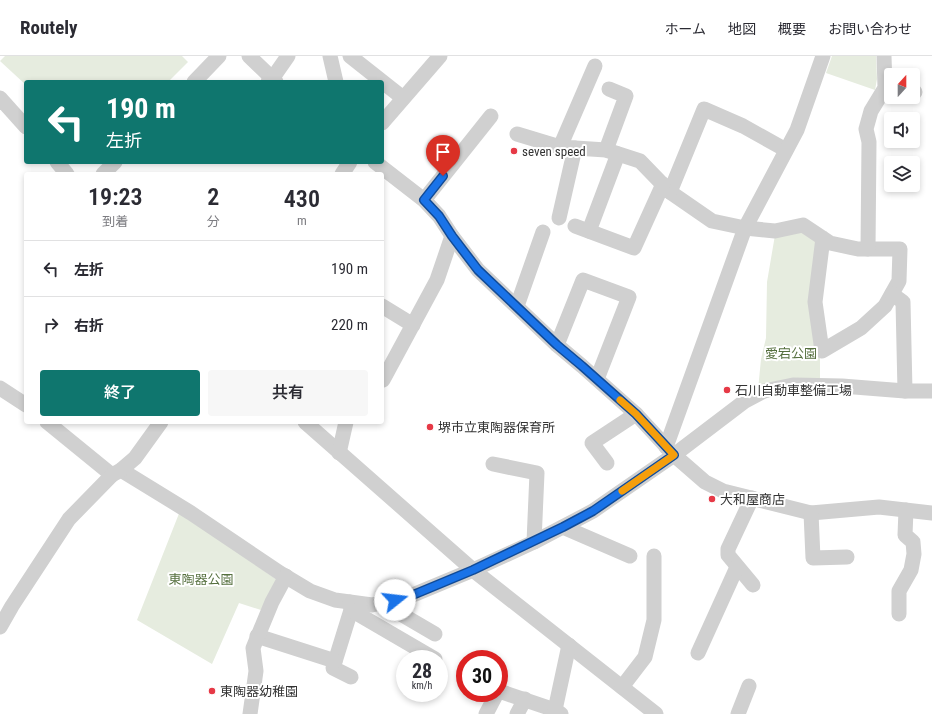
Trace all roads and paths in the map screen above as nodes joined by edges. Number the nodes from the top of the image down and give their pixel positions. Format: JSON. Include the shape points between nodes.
{"nodes":[{"id":1,"x":219,"y":56,"type":"edge"},
{"id":2,"x":249,"y":56,"type":"edge"},
{"id":3,"x":288,"y":56,"type":"edge"},
{"id":4,"x":330,"y":56,"type":"edge"},
{"id":5,"x":350,"y":56,"type":"edge"},
{"id":6,"x":440,"y":56,"type":"edge"},
{"id":7,"x":823,"y":56,"type":"edge"},
{"id":8,"x":884,"y":56,"type":"edge"},
{"id":9,"x":594,"y":66,"type":"dead end"},
{"id":10,"x":885,"y":68,"type":"edge"},
{"id":11,"x":366,"y":77,"type":"edge"},
{"id":12,"x":196,"y":80,"type":"edge"},
{"id":13,"x":271,"y":80,"type":"edge"},
{"id":14,"x":273,"y":80,"type":"edge"},
{"id":15,"x":336,"y":80,"type":"edge"},
{"id":16,"x":384,"y":87,"type":"edge"},
{"id":17,"x":609,"y":89,"type":"dead end"},
{"id":18,"x":884,"y":94,"type":"edge"},
{"id":19,"x":0,"y":98,"type":"edge"},
{"id":20,"x":403,"y":98,"type":"junction"},
{"id":21,"x":491,"y":116,"type":"dead end"},
{"id":22,"x":384,"y":121,"type":"edge"},
{"id":23,"x":24,"y":125,"type":"edge"},
{"id":24,"x":517,"y":134,"type":"dead end"},
{"id":25,"x":568,"y":147,"type":"junction"},
{"id":26,"x":786,"y":150,"type":"junction"},
{"id":27,"x":612,"y":152,"type":"junction"},
{"id":28,"x":59,"y":164,"type":"edge"},
{"id":29,"x":112,"y":164,"type":"edge"},
{"id":30,"x":378,"y":164,"type":"edge"},
{"id":31,"x":65,"y":172,"type":"edge"},
{"id":32,"x":105,"y":172,"type":"edge"},
{"id":33,"x":666,"y":188,"type":"junction"},
{"id":34,"x":424,"y":200,"type":"junction"},
{"id":35,"x":559,"y":218,"type":"dead end"},
{"id":36,"x":745,"y":228,"type":"junction"},
{"id":37,"x":543,"y":232,"type":"dead end"},
{"id":38,"x":452,"y":236,"type":"junction"},
{"id":39,"x":823,"y":238,"type":"junction"},
{"id":40,"x":868,"y":249,"type":"junction"},
{"id":41,"x":892,"y":294,"type":"junction"},
{"id":42,"x":517,"y":306,"type":"junction"},
{"id":43,"x":384,"y":307,"type":"edge"},
{"id":44,"x":413,"y":325,"type":"junction"},
{"id":45,"x":557,"y":345,"type":"junction"},
{"id":46,"x":384,"y":378,"type":"edge"},
{"id":47,"x":597,"y":379,"type":"junction"},
{"id":48,"x":0,"y":388,"type":"edge"},
{"id":49,"x":905,"y":391,"type":"junction"},
{"id":50,"x":932,"y":391,"type":"edge"},
{"id":51,"x":24,"y":404,"type":"edge"},
{"id":52,"x":636,"y":414,"type":"junction"},
{"id":53,"x":50,"y":424,"type":"edge"},
{"id":54,"x":160,"y":424,"type":"edge"},
{"id":55,"x":307,"y":424,"type":"edge"},
{"id":56,"x":346,"y":424,"type":"edge"},
{"id":57,"x":670,"y":451,"type":"junction"},
{"id":58,"x":339,"y":453,"type":"junction"},
{"id":59,"x":607,"y":463,"type":"dead end"},
{"id":60,"x":492,"y":464,"type":"dead end"},
{"id":61,"x":116,"y":472,"type":"junction"},
{"id":62,"x":752,"y":498,"type":"junction"},
{"id":63,"x":906,"y":510,"type":"junction"},
{"id":64,"x":811,"y":513,"type":"junction"},
{"id":65,"x":932,"y":513,"type":"edge"},
{"id":66,"x":563,"y":527,"type":"junction"},
{"id":67,"x":534,"y":542,"type":"junction"},
{"id":68,"x":630,"y":556,"type":"dead end"},
{"id":69,"x":654,"y":556,"type":"dead end"},
{"id":70,"x":847,"y":557,"type":"dead end"},
{"id":71,"x":737,"y":567,"type":"junction"},
{"id":72,"x":473,"y":570,"type":"junction"},
{"id":73,"x":286,"y":576,"type":"junction"},
{"id":74,"x":752,"y":585,"type":"dead end"},
{"id":75,"x":382,"y":603,"type":"junction"},
{"id":76,"x":351,"y":606,"type":"junction"},
{"id":77,"x":899,"y":614,"type":"dead end"},
{"id":78,"x":0,"y":627,"type":"edge"},
{"id":79,"x":435,"y":634,"type":"dead end"},
{"id":80,"x":257,"y":636,"type":"junction"},
{"id":81,"x":569,"y":646,"type":"junction"},
{"id":82,"x":421,"y":650,"type":"edge"},
{"id":83,"x":698,"y":653,"type":"dead end"},
{"id":84,"x":335,"y":661,"type":"junction"},
{"id":85,"x":351,"y":677,"type":"dead end"},
{"id":86,"x":749,"y":686,"type":"dead end"},
{"id":87,"x":622,"y":687,"type":"junction"},
{"id":88,"x":508,"y":694,"type":"edge"},
{"id":89,"x":525,"y":700,"type":"junction"},
{"id":90,"x":492,"y":702,"type":"edge"},
{"id":91,"x":641,"y":709,"type":"edge"},
{"id":92,"x":558,"y":712,"type":"edge"},
{"id":93,"x":250,"y":714,"type":"edge"},
{"id":94,"x":486,"y":714,"type":"edge"},
{"id":95,"x":517,"y":714,"type":"edge"},
{"id":96,"x":656,"y":714,"type":"edge"},
{"id":97,"x":738,"y":714,"type":"edge"}],
"edges":[{"from":1,"to":12,"type":"street"},
{"from":2,"to":13,"type":"street"},
{"from":3,"to":14,"type":"street"},
{"from":4,"to":15,"type":"street"},
{"from":5,"to":11,"type":"street"},
{"from":6,"to":20,"type":"street"},
{"from":7,"to":26,"type":"street","via":[[797,130]]},
{"from":8,"to":10,"type":"street"},
{"from":9,"to":25,"type":"street"},
{"from":16,"to":20,"type":"street"},
{"from":17,"to":27,"type":"street","via":[[626,96]]},
{"from":18,"to":40,"type":"street","via":[[871,110],[866,129],[869,142]]},
{"from":19,"to":23,"type":"street"},
{"from":20,"to":22,"type":"street"},
{"from":21,"to":34,"type":"street"},
{"from":24,"to":25,"type":"street"},
{"from":25,"to":27,"type":"street"},
{"from":25,"to":35,"type":"street"},
{"from":26,"to":33,"type":"street","via":[[743,126],[704,109]]},
{"from":26,"to":36,"type":"street"},
{"from":27,"to":33,"type":"street","via":[[640,161]]},
{"from":27,"to":33,"type":"street","via":[[582,229],[634,248]]},
{"from":28,"to":31,"type":"street"},
{"from":29,"to":32,"type":"street"},
{"from":30,"to":34,"type":"street"},
{"from":33,"to":36,"type":"street","via":[[712,221]]},
{"from":34,"to":38,"type":"street","via":[[439,216]]},
{"from":36,"to":39,"type":"street","via":[[775,231],[803,224]]},
{"from":36,"to":57,"type":"street"},
{"from":37,"to":42,"type":"street"},
{"from":38,"to":42,"type":"street","via":[[478,270]]},
{"from":38,"to":44,"type":"street","via":[[437,280]]},
{"from":39,"to":40,"type":"street","via":[[830,243]]},
{"from":39,"to":41,"type":"street","via":[[815,302],[822,350],[861,328],[885,306]]},
{"from":40,"to":41,"type":"street","via":[[900,248],[899,281]]},
{"from":41,"to":49,"type":"street","via":[[903,302]]},
{"from":42,"to":45,"type":"street"},
{"from":43,"to":44,"type":"street"},
{"from":44,"to":46,"type":"street"},
{"from":45,"to":47,"type":"street"},
{"from":45,"to":47,"type":"street","via":[[583,280],[629,297]]},
{"from":47,"to":52,"type":"street"},
{"from":48,"to":51,"type":"street"},
{"from":49,"to":50,"type":"street"},
{"from":49,"to":57,"type":"street","via":[[792,385],[764,391]]},
{"from":52,"to":57,"type":"street"},
{"from":52,"to":59,"type":"street","via":[[592,443]]},
{"from":53,"to":61,"type":"street"},
{"from":54,"to":61,"type":"street","via":[[135,458]]},
{"from":55,"to":58,"type":"street"},
{"from":56,"to":58,"type":"street"},
{"from":57,"to":62,"type":"street","via":[[705,482],[723,491]]},
{"from":57,"to":66,"type":"street","via":[[593,511]]},
{"from":58,"to":72,"type":"street"},
{"from":60,"to":67,"type":"street","via":[[537,473]]},
{"from":61,"to":73,"type":"street","via":[[191,513]]},
{"from":61,"to":78,"type":"street","via":[[69,519]]},
{"from":62,"to":64,"type":"street"},
{"from":62,"to":71,"type":"street","via":[[728,549],[728,555]]},
{"from":63,"to":64,"type":"street","via":[[879,507]]},
{"from":63,"to":65,"type":"street"},
{"from":63,"to":77,"type":"street","via":[[905,535],[913,542],[914,554],[912,570],[900,591]]},
{"from":64,"to":70,"type":"street","via":[[813,558]]},
{"from":66,"to":67,"type":"street"},
{"from":66,"to":68,"type":"street"},
{"from":67,"to":72,"type":"street"},
{"from":69,"to":87,"type":"street","via":[[654,620],[645,657]]},
{"from":71,"to":74,"type":"street"},
{"from":71,"to":83,"type":"street"},
{"from":72,"to":75,"type":"street","via":[[408,597]]},
{"from":72,"to":81,"type":"street"},
{"from":73,"to":76,"type":"street","via":[[310,591]]},
{"from":73,"to":80,"type":"street"},
{"from":75,"to":76,"type":"street"},
{"from":75,"to":79,"type":"street"},
{"from":76,"to":82,"type":"street"},
{"from":76,"to":84,"type":"street"},
{"from":80,"to":84,"type":"street"},
{"from":80,"to":93,"type":"street","via":[[253,648],[256,671]]},
{"from":81,"to":87,"type":"street"},
{"from":81,"to":92,"type":"street"},
{"from":84,"to":85,"type":"street","via":[[333,668]]},
{"from":86,"to":97,"type":"street"},
{"from":87,"to":91,"type":"street"},
{"from":88,"to":89,"type":"street"},
{"from":89,"to":92,"type":"street"},
{"from":89,"to":95,"type":"street"},
{"from":90,"to":94,"type":"street"},
{"from":91,"to":96,"type":"street"}]}
